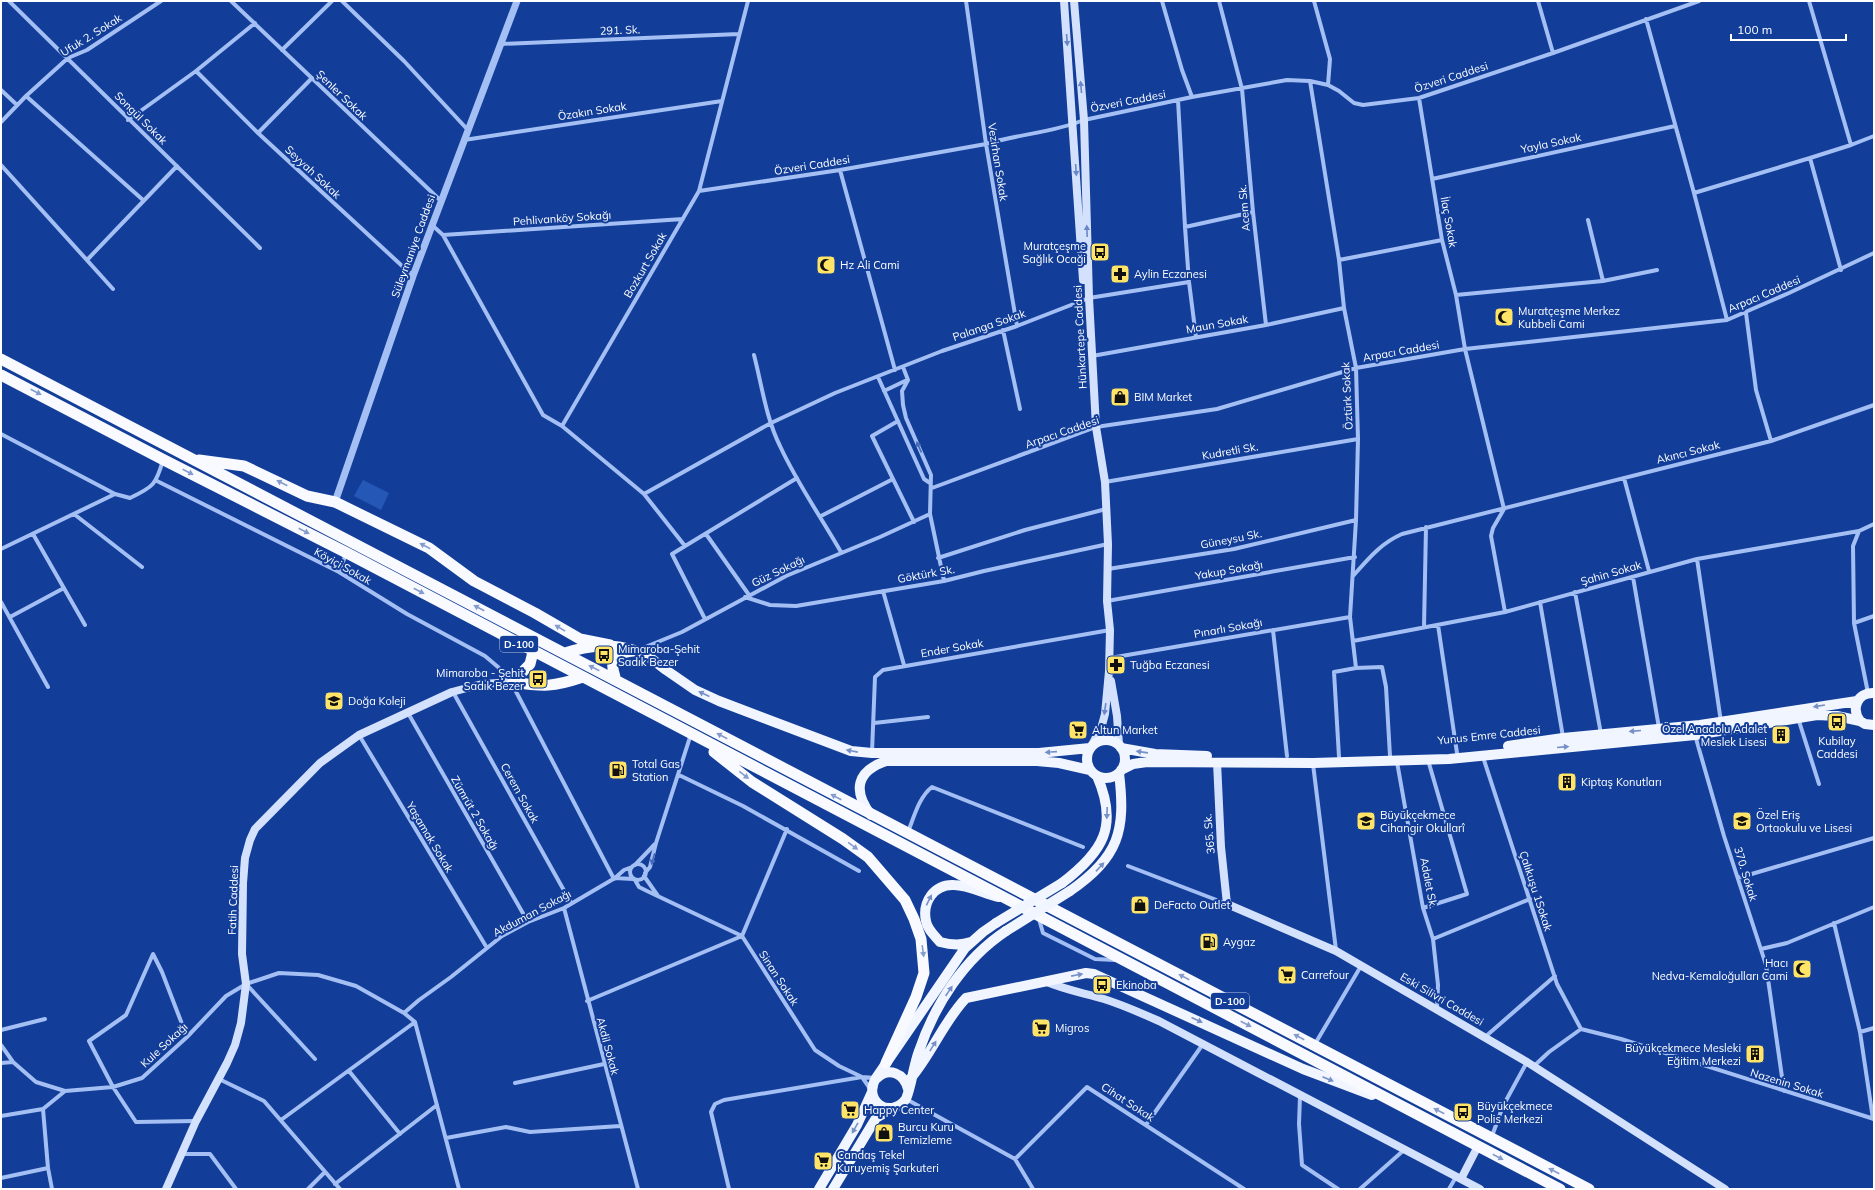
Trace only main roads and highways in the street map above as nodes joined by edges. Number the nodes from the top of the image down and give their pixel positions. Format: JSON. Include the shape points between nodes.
{"nodes":[{"id":1,"x":1064,"y":1,"type":"edge"},
{"id":2,"x":1074,"y":1,"type":"edge"},
{"id":3,"x":1089,"y":298,"type":"junction"},
{"id":4,"x":1,"y":359,"type":"edge"},
{"id":5,"x":1,"y":375,"type":"edge"},
{"id":6,"x":190,"y":458,"type":"junction"},
{"id":7,"x":610,"y":644,"type":"junction"},
{"id":8,"x":636,"y":650,"type":"junction"},
{"id":9,"x":534,"y":652,"type":"junction"},
{"id":10,"x":565,"y":653,"type":"junction"},
{"id":11,"x":1109,"y":671,"type":"junction"},
{"id":12,"x":583,"y":677,"type":"junction"},
{"id":13,"x":615,"y":678,"type":"junction"},
{"id":14,"x":512,"y":682,"type":"junction"},
{"id":15,"x":1871,"y":693,"type":"edge"},
{"id":16,"x":1857,"y":701,"type":"junction"},
{"id":17,"x":1860,"y":721,"type":"junction"},
{"id":18,"x":1874,"y":725,"type":"edge"},
{"id":19,"x":691,"y":734,"type":"junction"},
{"id":20,"x":1091,"y":747,"type":"junction"},
{"id":21,"x":1120,"y":747,"type":"junction"},
{"id":22,"x":1394,"y":758,"type":"junction"},
{"id":23,"x":1217,"y":759,"type":"junction"},
{"id":24,"x":1120,"y":771,"type":"junction"},
{"id":25,"x":1094,"y":773,"type":"junction"},
{"id":26,"x":871,"y":815,"type":"junction"},
{"id":27,"x":1012,"y":901,"type":"junction"},
{"id":28,"x":1227,"y":904,"type":"joint"},
{"id":29,"x":973,"y":941,"type":"junction"},
{"id":30,"x":1047,"y":982,"type":"junction"},
{"id":31,"x":886,"y":1062,"type":"junction"},
{"id":32,"x":876,"y":1078,"type":"junction"},
{"id":33,"x":911,"y":1078,"type":"junction"},
{"id":34,"x":908,"y":1088,"type":"junction"},
{"id":35,"x":872,"y":1092,"type":"junction"},
{"id":36,"x":1388,"y":1100,"type":"junction"},
{"id":37,"x":893,"y":1108,"type":"junction"},
{"id":38,"x":1478,"y":1146,"type":"junction"},
{"id":39,"x":1459,"y":1178,"type":"junction"},
{"id":40,"x":166,"y":1189,"type":"edge"},
{"id":41,"x":819,"y":1189,"type":"edge"},
{"id":42,"x":833,"y":1189,"type":"edge"},
{"id":43,"x":1480,"y":1189,"type":"edge"},
{"id":44,"x":1560,"y":1189,"type":"edge"},
{"id":45,"x":1589,"y":1189,"type":"edge"},
{"id":46,"x":1725,"y":1189,"type":"edge"}],
"edges":[{"from":1,"to":3,"type":"main road","one_way":true,"via":[[1084,290]]},
{"from":3,"to":2,"type":"main road","name":"Hünkartepe Caddesi","one_way":true,"via":[[1084,120]]},
{"from":3,"to":11,"type":"main road","name":"Hünkartepe Caddesi","via":[[1096,428],[1105,482]]},
{"from":4,"to":6,"type":"highway","number":"D-100"},
{"from":5,"to":9,"type":"highway","number":"D-100","one_way":true},
{"from":7,"to":6,"type":"highway","one_way":true,"via":[[580,640],[474,581],[429,548],[335,502],[307,496],[244,466]]},
{"from":10,"to":6,"type":"highway","number":"D-100","one_way":true},
{"from":7,"to":8,"type":"highway"},
{"from":7,"to":10,"type":"highway"},
{"from":8,"to":13,"type":"highway","via":[[622,652],[613,662]]},
{"from":20,"to":8,"type":"main road","one_way":true,"via":[[1038,753],[851,751],[719,701],[690,687]]},
{"from":9,"to":12,"type":"highway","number":"D-100"},
{"from":9,"to":14,"type":"highway","via":[[530,664]]},
{"from":13,"to":10,"type":"highway","number":"D-100","one_way":true},
{"from":11,"to":20,"type":"main road","one_way":true,"via":[[1105,714]]},
{"from":11,"to":21,"type":"main road"},
{"from":12,"to":14,"type":"highway","via":[[561,684],[542,686]]},
{"from":12,"to":19,"type":"highway","number":"D-100"},
{"from":26,"to":13,"type":"highway","number":"D-100","one_way":true},
{"from":14,"to":40,"type":"main road","name":"Fatih Caddesi","via":[[482,684],[452,692],[359,735],[320,763],[255,829],[245,858],[243,884],[242,954],[246,984],[241,1023],[227,1063],[196,1121]]},
{"from":15,"to":16,"type":"main road"},
{"from":16,"to":17,"type":"main road","via":[[1855,712]]},
{"from":16,"to":22,"type":"main road","name":"Yunus Emre Caddesi","one_way":true,"via":[[1721,722]]},
{"from":17,"to":18,"type":"main road"},
{"from":22,"to":17,"type":"main road","one_way":true,"via":[[1428,760],[1695,735],[1817,715]]},
{"from":19,"to":27,"type":"highway","number":"D-100"},
{"from":19,"to":31,"type":"highway","one_way":true,"via":[[752,782],[868,857],[905,900],[921,939],[924,973],[916,997]]},
{"from":20,"to":21,"type":"main road","via":[[1102,740],[1109,740]]},
{"from":20,"to":25,"type":"main road","via":[[1087,760]]},
{"from":23,"to":21,"type":"main road","name":"Yunus Emre Caddesi","one_way":true,"via":[[1155,754]]},
{"from":21,"to":24,"type":"main road","via":[[1124,759]]},
{"from":22,"to":23,"type":"main road","name":"Yunus Emre Caddesi","via":[[1287,756]]},
{"from":22,"to":23,"type":"main road","via":[[1313,763]]},
{"from":23,"to":24,"type":"main road","via":[[1147,762],[1133,764]]},
{"from":23,"to":28,"type":"main road","name":"365. Sk.","via":[[1220,833]]},
{"from":24,"to":25,"type":"main road","via":[[1108,778]]},
{"from":33,"to":24,"type":"main road","one_way":true,"bridge":true,"via":[[929,1026],[943,999],[976,954],[1006,931],[1090,877],[1102,865],[1114,845],[1121,812]]},
{"from":25,"to":26,"type":"main road","via":[[1059,763],[1037,761],[886,761],[874,765],[861,779],[859,790],[864,806]]},
{"from":25,"to":29,"type":"main road","one_way":true,"bridge":true,"via":[[1103,789],[1108,811],[1099,847],[1092,857],[1062,883],[996,923]]},
{"from":45,"to":26,"type":"highway","number":"D-100","one_way":true},
{"from":29,"to":27,"type":"main road","one_way":true,"via":[[963,945],[940,942],[930,930],[926,922],[926,904],[936,889],[955,885]]},
{"from":27,"to":36,"type":"highway","number":"D-100","one_way":true},
{"from":28,"to":46,"type":"main road","name":"Eski Silivri Caddesi","via":[[1336,951],[1361,965],[1531,1064]]},
{"from":29,"to":31,"type":"main road","via":[[951,966],[918,1020]]},
{"from":33,"to":30,"type":"main road","one_way":true,"via":[[930,1053],[957,1007],[966,998]]},
{"from":30,"to":36,"type":"main road","one_way":true,"via":[[1086,973],[1094,974],[1303,1068]]},
{"from":30,"to":39,"type":"main road","via":[[1065,990],[1123,1005],[1203,1043]]},
{"from":31,"to":32,"type":"main road"},
{"from":32,"to":34,"type":"main road","via":[[886,1072],[898,1074],[907,1082]]},
{"from":32,"to":35,"type":"main road"},
{"from":33,"to":34,"type":"main road"},
{"from":34,"to":37,"type":"main road","via":[[906,1099]]},
{"from":35,"to":37,"type":"main road","via":[[882,1106]]},
{"from":35,"to":41,"type":"main road","one_way":true,"via":[[858,1125]]},
{"from":36,"to":38,"type":"highway","number":"D-100"},
{"from":37,"to":42,"type":"main road","via":[[876,1118]]},
{"from":38,"to":39,"type":"main road"},
{"from":38,"to":44,"type":"highway","number":"D-100","one_way":true},
{"from":39,"to":43,"type":"main road"}]}
